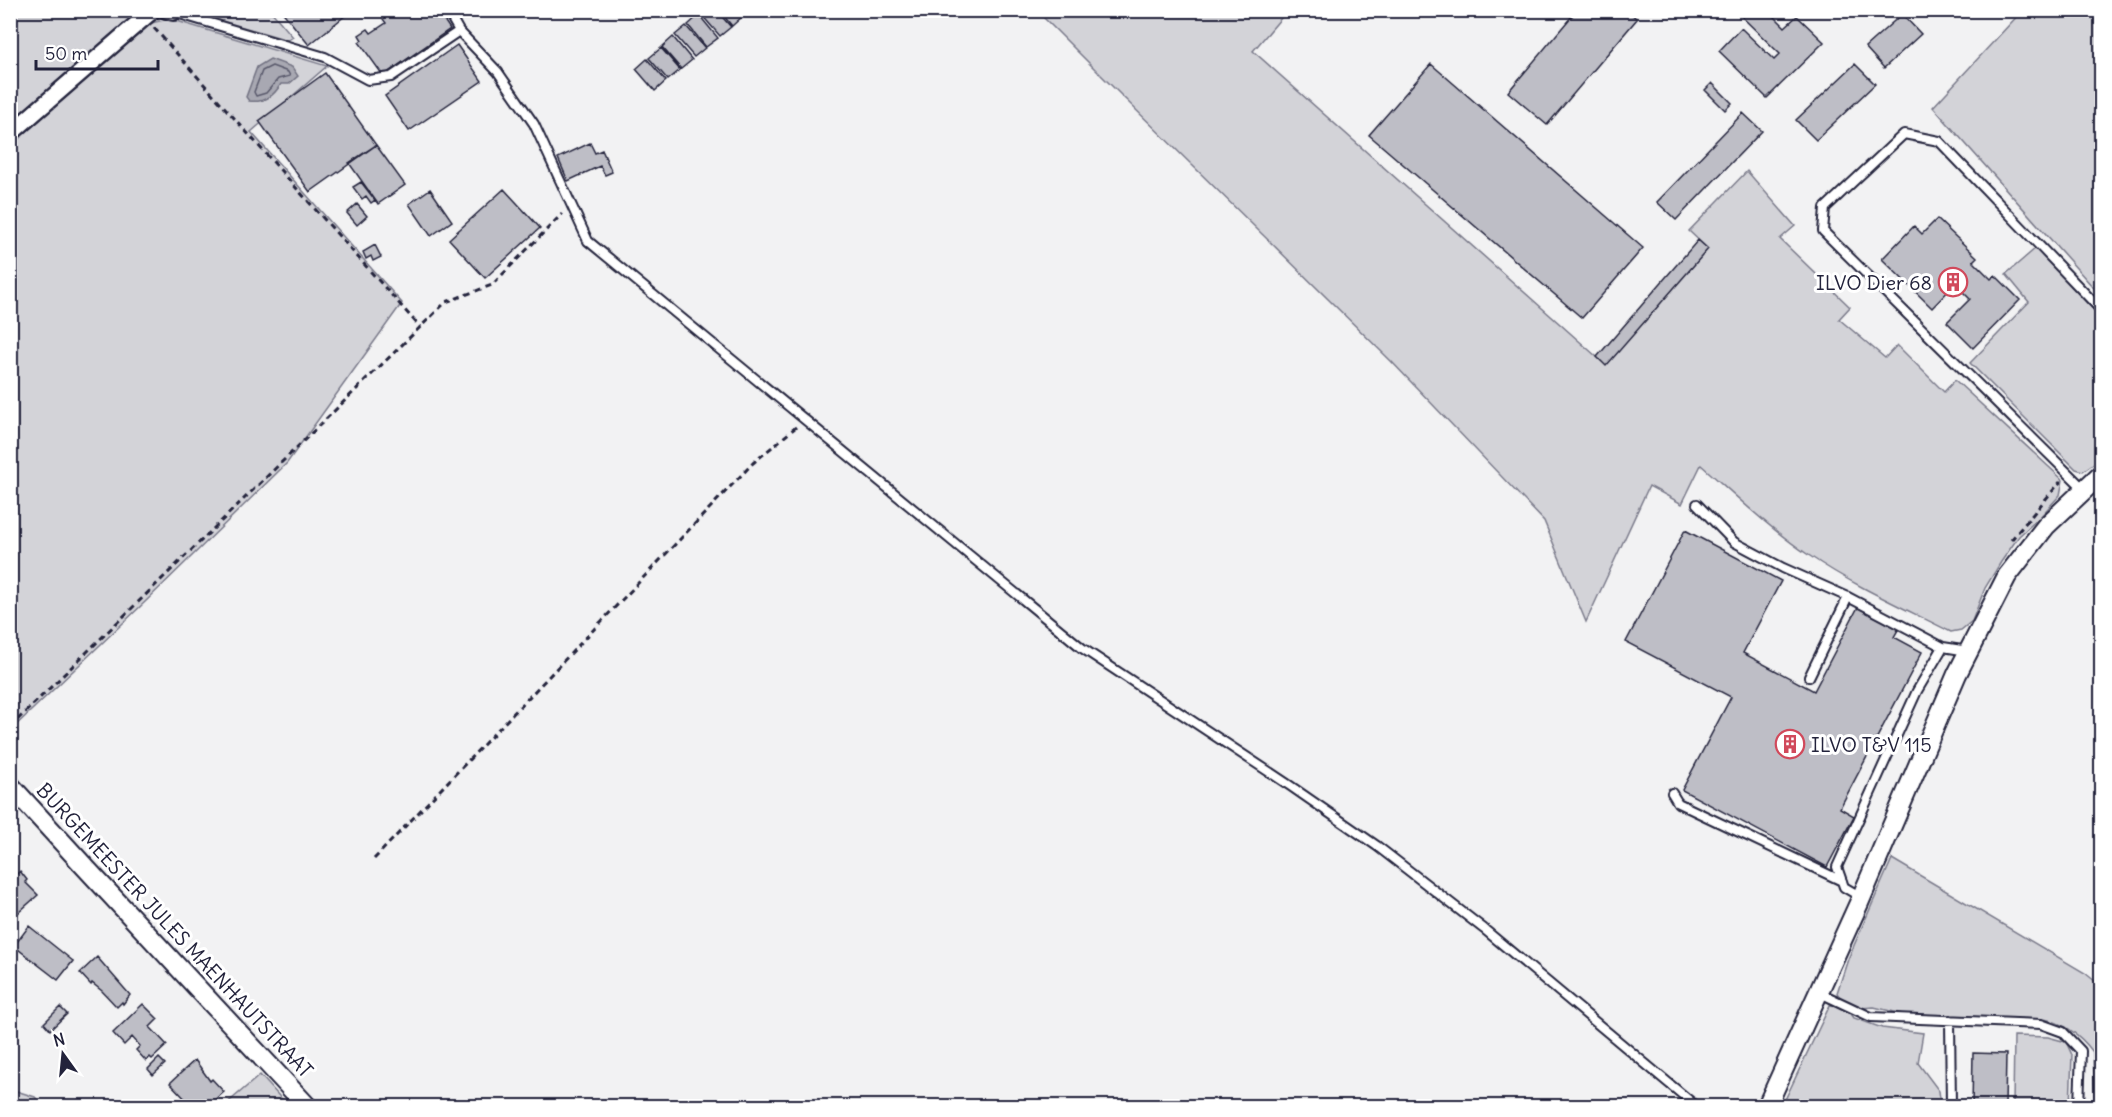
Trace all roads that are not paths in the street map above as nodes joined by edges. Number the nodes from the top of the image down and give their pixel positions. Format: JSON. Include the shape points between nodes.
{"nodes":[{"id":1,"x":447,"y":10,"type":"edge"},
{"id":2,"x":169,"y":11,"type":"edge"},
{"id":3,"x":149,"y":14,"type":"edge"},
{"id":4,"x":459,"y":31,"type":"junction"},
{"id":5,"x":10,"y":134,"type":"edge"},
{"id":6,"x":2102,"y":311,"type":"edge"},
{"id":7,"x":2102,"y":473,"type":"edge"},
{"id":8,"x":2084,"y":489,"type":"junction"},
{"id":9,"x":1696,"y":504,"type":"dead end"},
{"id":10,"x":1848,"y":597,"type":"junction"},
{"id":11,"x":1943,"y":647,"type":"junction"},
{"id":12,"x":1969,"y":651,"type":"junction"},
{"id":13,"x":1809,"y":676,"type":"dead end"},
{"id":14,"x":10,"y":784,"type":"edge"},
{"id":15,"x":1672,"y":793,"type":"dead end"},
{"id":16,"x":1842,"y":881,"type":"junction"},
{"id":17,"x":1861,"y":897,"type":"junction"},
{"id":18,"x":1818,"y":992,"type":"junction"},
{"id":19,"x":1950,"y":1020,"type":"junction"},
{"id":20,"x":307,"y":1107,"type":"edge"},
{"id":21,"x":1696,"y":1107,"type":"edge"},
{"id":22,"x":1767,"y":1107,"type":"edge"},
{"id":23,"x":1951,"y":1107,"type":"edge"},
{"id":24,"x":2079,"y":1107,"type":"edge"}],
"edges":[{"from":1,"to":4,"type":"lane"},
{"from":2,"to":4,"type":"lane","via":[[325,57],[368,80],[391,77]]},
{"from":3,"to":5,"type":"street"},
{"from":4,"to":21,"type":"lane","via":[[498,72],[534,124],[588,241],[1083,648],[1377,846],[1484,929]]},
{"from":6,"to":8,"type":"lane","via":[[1939,141],[1904,134],[1825,208],[1823,231]]},
{"from":7,"to":8,"type":"street"},
{"from":8,"to":12,"type":"street","via":[[2046,526],[2007,576]]},
{"from":9,"to":10,"type":"lane","via":[[1734,542]]},
{"from":10,"to":11,"type":"lane"},
{"from":10,"to":13,"type":"lane"},
{"from":11,"to":12,"type":"lane"},
{"from":11,"to":16,"type":"lane","via":[[1917,691],[1837,867]]},
{"from":12,"to":17,"type":"street"},
{"from":14,"to":20,"type":"street","name":"BURGEMEESTER JULES MAENHAUTSTRAAT"},
{"from":15,"to":16,"type":"lane","via":[[1678,803]]},
{"from":16,"to":17,"type":"lane","via":[[1844,887]]},
{"from":17,"to":18,"type":"street"},
{"from":18,"to":19,"type":"lane","via":[[1871,1017]]},
{"from":18,"to":22,"type":"street"},
{"from":19,"to":23,"type":"lane"},
{"from":19,"to":24,"type":"lane","via":[[2041,1024],[2063,1032],[2081,1051]]}]}
